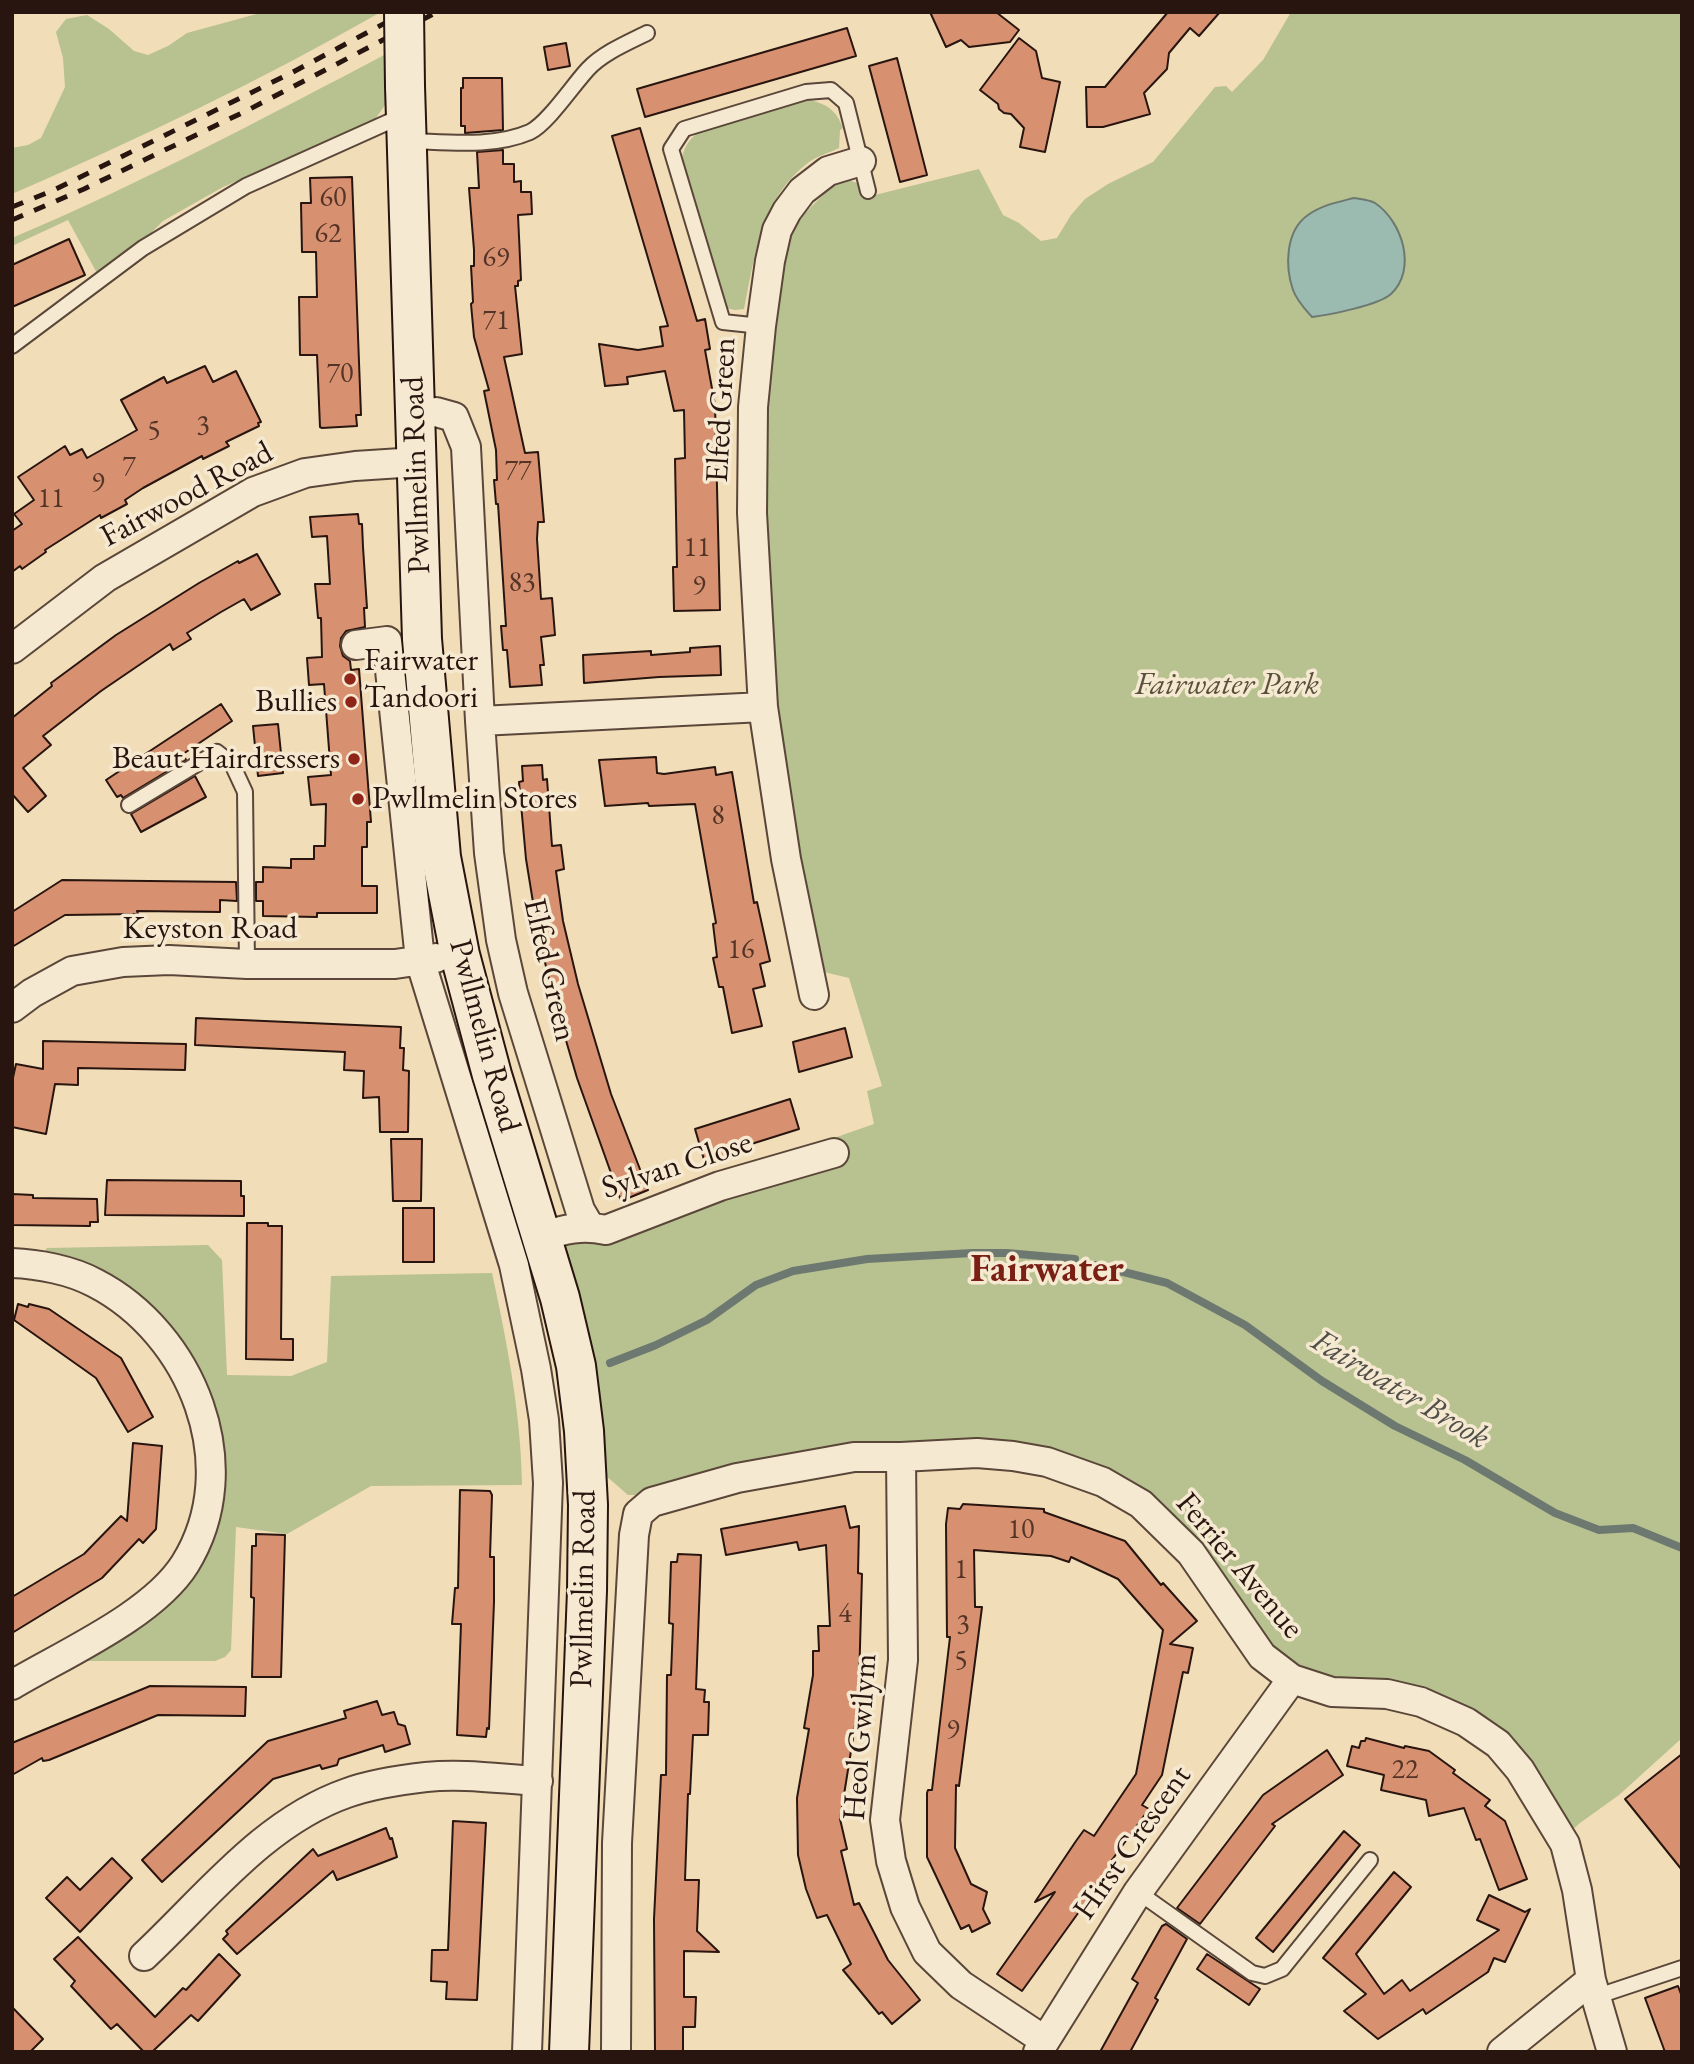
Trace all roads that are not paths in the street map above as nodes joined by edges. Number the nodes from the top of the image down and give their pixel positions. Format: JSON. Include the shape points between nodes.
{"nodes":[{"id":1,"x":404,"y":12,"type":"edge"},
{"id":2,"x":647,"y":33,"type":"dead end"},
{"id":3,"x":406,"y":114,"type":"junction"},
{"id":4,"x":860,"y":161,"type":"junction"},
{"id":5,"x":868,"y":191,"type":"dead end"},
{"id":6,"x":761,"y":326,"type":"junction"},
{"id":7,"x":12,"y":346,"type":"edge"},
{"id":8,"x":416,"y":415,"type":"junction"},
{"id":9,"x":417,"y":462,"type":"junction"},
{"id":10,"x":356,"y":645,"type":"dead end"},
{"id":11,"x":12,"y":649,"type":"edge"},
{"id":12,"x":763,"y":708,"type":"junction"},
{"id":13,"x":480,"y":721,"type":"junction"},
{"id":14,"x":128,"y":805,"type":"dead end"},
{"id":15,"x":460,"y":955,"type":"junction"},
{"id":16,"x":420,"y":960,"type":"junction"},
{"id":17,"x":247,"y":964,"type":"junction"},
{"id":18,"x":814,"y":995,"type":"dead end"},
{"id":19,"x":12,"y":1008,"type":"edge"},
{"id":20,"x":834,"y":1153,"type":"dead end"},
{"id":21,"x":590,"y":1227,"type":"junction"},
{"id":22,"x":541,"y":1237,"type":"junction"},
{"id":23,"x":12,"y":1263,"type":"edge"},
{"id":24,"x":901,"y":1457,"type":"junction"},
{"id":25,"x":587,"y":1591,"type":"junction"},
{"id":26,"x":631,"y":1595,"type":"junction"},
{"id":27,"x":1292,"y":1679,"type":"junction"},
{"id":28,"x":12,"y":1685,"type":"edge"},
{"id":29,"x":538,"y":1781,"type":"junction"},
{"id":30,"x":535,"y":1842,"type":"junction"},
{"id":31,"x":576,"y":1844,"type":"junction"},
{"id":32,"x":1370,"y":1860,"type":"dead end"},
{"id":33,"x":1138,"y":1892,"type":"junction"},
{"id":34,"x":144,"y":1956,"type":"dead end"},
{"id":35,"x":1682,"y":1968,"type":"edge"},
{"id":36,"x":1593,"y":1989,"type":"junction"},
{"id":37,"x":1041,"y":2046,"type":"edge"},
{"id":38,"x":527,"y":2052,"type":"edge"},
{"id":39,"x":569,"y":2052,"type":"edge"},
{"id":40,"x":616,"y":2052,"type":"edge"},
{"id":41,"x":1502,"y":2052,"type":"edge"},
{"id":42,"x":1612,"y":2052,"type":"edge"}],
"edges":[{"from":1,"to":3,"type":"street","name":"Pwllmelin Road","bridge":true},
{"from":2,"to":3,"type":"lane","via":[[590,66],[532,131],[502,140]]},
{"from":3,"to":7,"type":"lane","via":[[246,186],[143,248]]},
{"from":3,"to":8,"type":"street","name":"Pwllmelin Road"},
{"from":4,"to":5,"type":"lane"},
{"from":4,"to":6,"type":"street","name":"Elfed Green","via":[[828,171],[802,191],[787,211],[777,230]]},
{"from":4,"to":6,"type":"lane","via":[[846,103],[831,90],[806,92],[684,129],[671,149],[723,322]]},
{"from":6,"to":12,"type":"street","name":"Elfed Green","via":[[753,407],[752,513]]},
{"from":8,"to":9,"type":"street","name":"Pwllmelin Road"},
{"from":8,"to":13,"type":"street","name":"Elfed Green","via":[[436,412],[454,417],[466,447]]},
{"from":9,"to":11,"type":"street","name":"Fairwood Road","via":[[305,473],[253,492],[105,578]]},
{"from":9,"to":15,"type":"street","name":"Pwllmelin Road","via":[[429,725],[441,857]]},
{"from":10,"to":16,"type":"street","name":"Pwllmelin Road","via":[[387,641]]},
{"from":12,"to":13,"type":"street"},
{"from":12,"to":18,"type":"street","name":"Elfed Green","via":[[786,859]]},
{"from":13,"to":21,"type":"street","name":"Elfed Green","via":[[489,853],[501,940],[580,1210]]},
{"from":14,"to":17,"type":"lane","via":[[217,752],[232,764],[245,792]]},
{"from":15,"to":16,"type":"street","name":"Keyston Road"},
{"from":15,"to":22,"type":"street","name":"Pwllmelin Road"},
{"from":16,"to":17,"type":"street","name":"Keyston Road"},
{"from":16,"to":29,"type":"street","name":"Pwllmelin Road","via":[[514,1265],[544,1420],[548,1483]]},
{"from":17,"to":19,"type":"street","name":"Keyston Road","via":[[169,960],[72,971]]},
{"from":20,"to":21,"type":"street","name":"Sylvan Close","via":[[720,1186],[606,1230]]},
{"from":21,"to":22,"type":"street","name":"Sylvan Close","via":[[565,1228]]},
{"from":22,"to":25,"type":"street","name":"Pwllmelin Road","via":[[576,1366],[584,1431]]},
{"from":23,"to":28,"type":"street","via":[[94,1282],[163,1338],[200,1402],[209,1439],[210,1483],[202,1527],[185,1565],[158,1596]]},
{"from":24,"to":26,"type":"street","name":"Ferrier Avenue","via":[[811,1463],[652,1502],[638,1514]]},
{"from":24,"to":27,"type":"street","name":"Ferrier Avenue","via":[[1013,1456],[1047,1462],[1103,1482],[1141,1504],[1191,1553],[1262,1656]]},
{"from":24,"to":37,"type":"street","name":"Heol Gwilym","via":[[904,1660],[885,1821],[891,1861],[905,1907],[927,1952],[961,1985]]},
{"from":25,"to":26,"type":"street"},
{"from":25,"to":31,"type":"street","name":"Pwllmelin Road"},
{"from":26,"to":40,"type":"street","name":"Pwllmelin Road","via":[[617,1843]]},
{"from":27,"to":33,"type":"street","name":"Hirst Crescent"},
{"from":27,"to":36,"type":"street","name":"Ferrier Avenue","via":[[1332,1692],[1387,1694],[1421,1702],[1466,1722],[1498,1744],[1520,1770],[1565,1844]]},
{"from":29,"to":30,"type":"street","name":"Pwllmelin Road"},
{"from":29,"to":34,"type":"street","via":[[429,1776],[346,1793],[282,1827]]},
{"from":30,"to":31,"type":"street"},
{"from":30,"to":38,"type":"street","name":"Pwllmelin Road"},
{"from":31,"to":39,"type":"street","name":"Pwllmelin Road"},
{"from":32,"to":33,"type":"lane","via":[[1282,1969],[1265,1976],[1252,1973]]},
{"from":33,"to":37,"type":"street","name":"Hirst Crescent"},
{"from":35,"to":36,"type":"lane"},
{"from":36,"to":41,"type":"street"},
{"from":36,"to":42,"type":"street","name":"Ferrier Avenue"}]}
